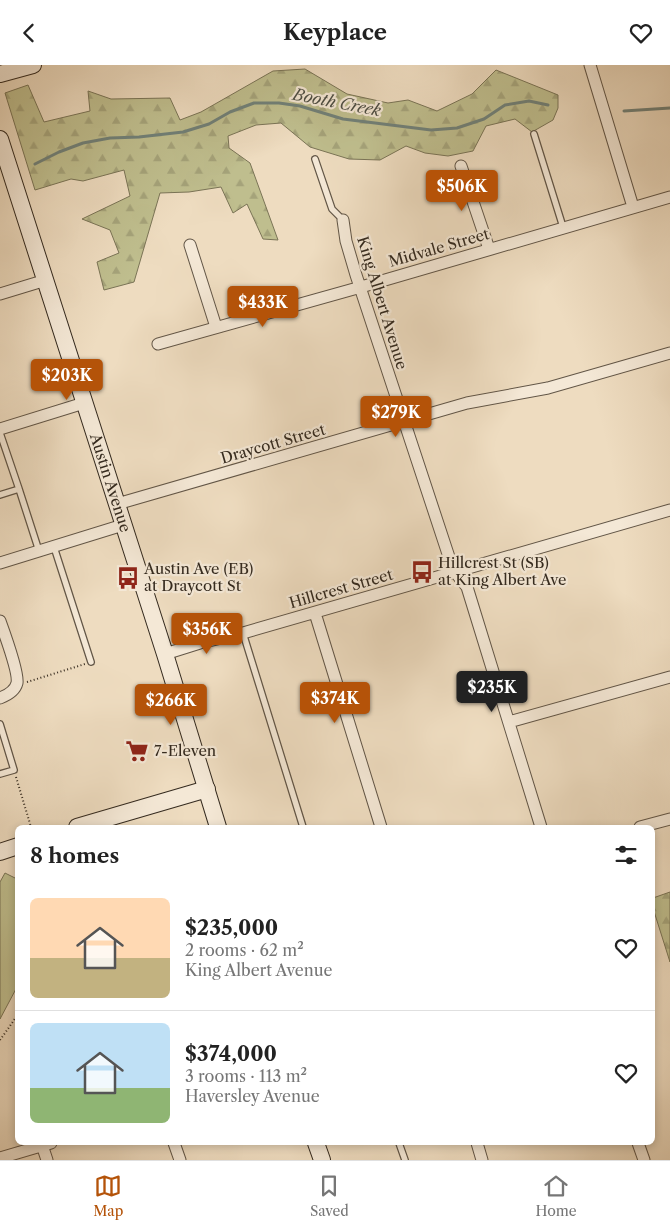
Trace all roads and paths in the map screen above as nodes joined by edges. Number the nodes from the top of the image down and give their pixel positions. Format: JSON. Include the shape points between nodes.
{"nodes":[{"id":1,"x":34,"y":65,"type":"edge"},
{"id":2,"x":590,"y":65,"type":"edge"},
{"id":3,"x":0,"y":75,"type":"edge"},
{"id":4,"x":534,"y":134,"type":"dead end"},
{"id":5,"x":0,"y":139,"type":"edge"},
{"id":6,"x":315,"y":159,"type":"dead end"},
{"id":7,"x":460,"y":167,"type":"dead end"},
{"id":8,"x":670,"y":197,"type":"edge"},
{"id":9,"x":633,"y":207,"type":"junction"},
{"id":10,"x":343,"y":220,"type":"joint"},
{"id":11,"x":563,"y":227,"type":"junction"},
{"id":12,"x":190,"y":245,"type":"dead end"},
{"id":13,"x":488,"y":249,"type":"junction"},
{"id":14,"x":46,"y":280,"type":"junction"},
{"id":15,"x":361,"y":287,"type":"junction"},
{"id":16,"x":0,"y":294,"type":"edge"},
{"id":17,"x":216,"y":327,"type":"junction"},
{"id":18,"x":158,"y":344,"type":"dead end"},
{"id":19,"x":670,"y":353,"type":"edge"},
{"id":20,"x":84,"y":403,"type":"junction"},
{"id":21,"x":404,"y":422,"type":"junction"},
{"id":22,"x":0,"y":429,"type":"edge"},
{"id":23,"x":0,"y":433,"type":"edge"},
{"id":24,"x":19,"y":489,"type":"junction"},
{"id":25,"x":0,"y":495,"type":"edge"},
{"id":26,"x":116,"y":504,"type":"junction"},
{"id":27,"x":670,"y":511,"type":"edge"},
{"id":28,"x":123,"y":525,"type":"junction"},
{"id":29,"x":54,"y":547,"type":"junction"},
{"id":30,"x":39,"y":552,"type":"junction"},
{"id":31,"x":0,"y":563,"type":"edge"},
{"id":32,"x":455,"y":572,"type":"junction"},
{"id":33,"x":315,"y":613,"type":"junction"},
{"id":34,"x":1,"y":628,"type":"edge"},
{"id":35,"x":243,"y":633,"type":"junction"},
{"id":36,"x":165,"y":654,"type":"junction"},
{"id":37,"x":91,"y":662,"type":"joint"},
{"id":38,"x":670,"y":677,"type":"edge"},
{"id":39,"x":16,"y":685,"type":"junction"},
{"id":40,"x":0,"y":698,"type":"edge"},
{"id":41,"x":509,"y":722,"type":"junction"},
{"id":42,"x":0,"y":724,"type":"edge"},
{"id":43,"x":14,"y":769,"type":"junction"},
{"id":44,"x":0,"y":774,"type":"edge"},
{"id":45,"x":207,"y":789,"type":"junction"},
{"id":46,"x":670,"y":819,"type":"edge"},
{"id":47,"x":30,"y":825,"type":"edge"},
{"id":48,"x":84,"y":825,"type":"edge"},
{"id":49,"x":217,"y":825,"type":"edge"},
{"id":50,"x":302,"y":825,"type":"edge"},
{"id":51,"x":380,"y":825,"type":"edge"},
{"id":52,"x":540,"y":825,"type":"edge"},
{"id":53,"x":648,"y":825,"type":"edge"},
{"id":54,"x":15,"y":847,"type":"edge"},
{"id":55,"x":0,"y":852,"type":"edge"},
{"id":56,"x":15,"y":1019,"type":"edge"},
{"id":57,"x":0,"y":1040,"type":"edge"},
{"id":58,"x":44,"y":1145,"type":"edge"},
{"id":59,"x":47,"y":1145,"type":"edge"},
{"id":60,"x":175,"y":1145,"type":"edge"},
{"id":61,"x":317,"y":1145,"type":"edge"},
{"id":62,"x":400,"y":1145,"type":"edge"},
{"id":63,"x":478,"y":1145,"type":"edge"},
{"id":64,"x":639,"y":1145,"type":"edge"},
{"id":65,"x":0,"y":1158,"type":"edge"},
{"id":66,"x":47,"y":1160,"type":"edge"},
{"id":67,"x":180,"y":1160,"type":"edge"},
{"id":68,"x":322,"y":1160,"type":"edge"},
{"id":69,"x":405,"y":1160,"type":"edge"},
{"id":70,"x":482,"y":1160,"type":"edge"},
{"id":71,"x":644,"y":1160,"type":"edge"}],
"edges":[{"from":1,"to":3,"type":"main road"},
{"from":2,"to":9,"type":"street"},
{"from":4,"to":11,"type":"lane"},
{"from":5,"to":14,"type":"main road","name":"Austin Avenue"},
{"from":6,"to":10,"type":"lane","name":"King Albert Avenue","via":[[332,209]]},
{"from":7,"to":13,"type":"street"},
{"from":8,"to":9,"type":"street","name":"Midvale Street"},
{"from":9,"to":11,"type":"street","name":"Midvale Street"},
{"from":10,"to":15,"type":"street","name":"King Albert Avenue","via":[[346,241]]},
{"from":11,"to":13,"type":"street","name":"Midvale Street"},
{"from":12,"to":17,"type":"street"},
{"from":13,"to":15,"type":"street","name":"Midvale Street"},
{"from":14,"to":16,"type":"street"},
{"from":14,"to":20,"type":"main road","name":"Austin Avenue"},
{"from":15,"to":17,"type":"street","name":"Midvale Street"},
{"from":15,"to":21,"type":"street","name":"King Albert Avenue"},
{"from":17,"to":18,"type":"street","name":"Midvale Street"},
{"from":19,"to":21,"type":"street","name":"Draycott Street","via":[[557,386],[476,401]]},
{"from":20,"to":22,"type":"street"},
{"from":20,"to":26,"type":"main road","name":"Austin Avenue"},
{"from":21,"to":26,"type":"street","name":"Draycott Street"},
{"from":21,"to":32,"type":"street","name":"King Albert Avenue"},
{"from":23,"to":24,"type":"lane"},
{"from":24,"to":25,"type":"lane"},
{"from":24,"to":30,"type":"lane"},
{"from":26,"to":28,"type":"main road","name":"Austin Avenue"},
{"from":27,"to":32,"type":"street","name":"Hillcrest Street"},
{"from":28,"to":29,"type":"street"},
{"from":28,"to":36,"type":"main road","name":"Austin Avenue"},
{"from":29,"to":30,"type":"street"},
{"from":29,"to":37,"type":"lane"},
{"from":30,"to":31,"type":"street"},
{"from":32,"to":33,"type":"street","name":"Hillcrest Street"},
{"from":32,"to":41,"type":"street","name":"King Albert Avenue","via":[[467,587]]},
{"from":33,"to":35,"type":"street","name":"Hillcrest Street"},
{"from":33,"to":51,"type":"street"},
{"from":34,"to":39,"type":"street","via":[[17,672]]},
{"from":35,"to":36,"type":"street","name":"Hillcrest Street"},
{"from":35,"to":50,"type":"lane"},
{"from":36,"to":45,"type":"main road","name":"Austin Avenue"},
{"from":37,"to":39,"type":"path"},
{"from":38,"to":41,"type":"street"},
{"from":39,"to":40,"type":"street"},
{"from":41,"to":52,"type":"street","name":"King Albert Avenue"},
{"from":42,"to":43,"type":"lane"},
{"from":43,"to":44,"type":"lane"},
{"from":43,"to":47,"type":"path"},
{"from":45,"to":48,"type":"main road"},
{"from":45,"to":49,"type":"main road","name":"Austin Avenue"},
{"from":46,"to":53,"type":"street"},
{"from":54,"to":55,"type":"main road"},
{"from":56,"to":57,"type":"path"},
{"from":58,"to":65,"type":"street"},
{"from":59,"to":66,"type":"street"},
{"from":60,"to":67,"type":"street"},
{"from":61,"to":68,"type":"main road"},
{"from":62,"to":69,"type":"lane"},
{"from":63,"to":70,"type":"street"},
{"from":64,"to":71,"type":"street"}]}
